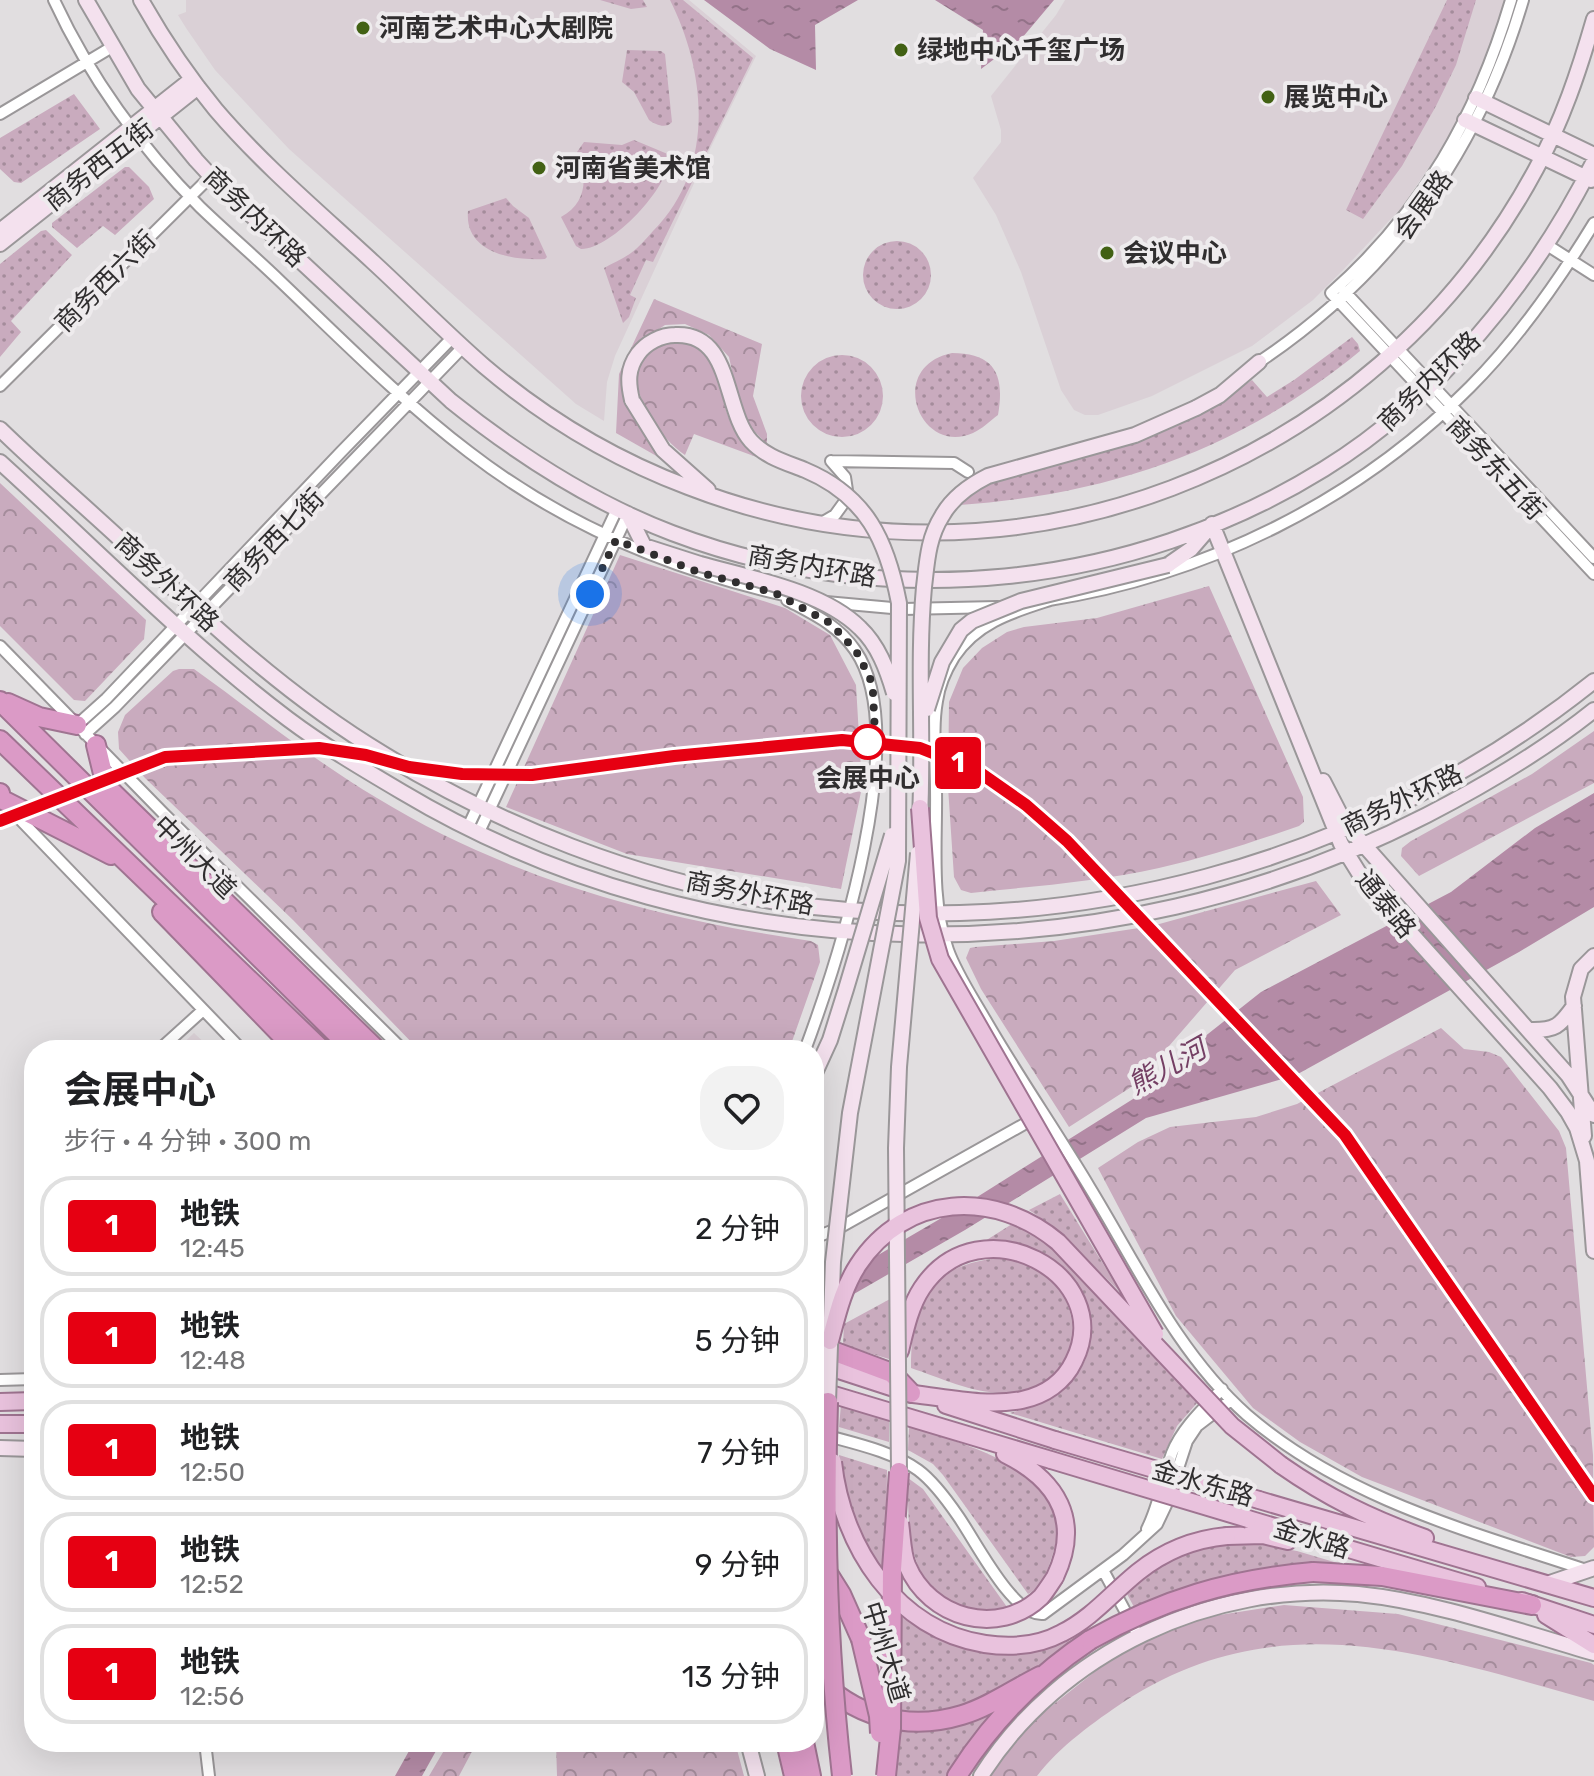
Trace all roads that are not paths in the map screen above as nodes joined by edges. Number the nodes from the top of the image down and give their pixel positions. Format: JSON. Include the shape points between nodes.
{"nodes":[{"id":1,"x":54,"y":0,"type":"edge"},
{"id":2,"x":86,"y":0,"type":"edge"},
{"id":3,"x":141,"y":0,"type":"edge"},
{"id":4,"x":1511,"y":0,"type":"edge"},
{"id":5,"x":1523,"y":0,"type":"edge"},
{"id":6,"x":1594,"y":19,"type":"edge"},
{"id":7,"x":112,"y":47,"type":"junction"},
{"id":8,"x":88,"y":62,"type":"junction"},
{"id":9,"x":195,"y":83,"type":"junction"},
{"id":10,"x":1481,"y":101,"type":"junction"},
{"id":11,"x":157,"y":113,"type":"junction"},
{"id":12,"x":0,"y":114,"type":"edge"},
{"id":13,"x":1470,"y":122,"type":"junction"},
{"id":14,"x":135,"y":131,"type":"junction"},
{"id":15,"x":1553,"y":135,"type":"junction"},
{"id":16,"x":1594,"y":155,"type":"edge"},
{"id":17,"x":1542,"y":157,"type":"junction"},
{"id":18,"x":1594,"y":161,"type":"edge"},
{"id":19,"x":211,"y":176,"type":"junction"},
{"id":20,"x":1590,"y":180,"type":"edge"},
{"id":21,"x":190,"y":196,"type":"junction"},
{"id":22,"x":1594,"y":223,"type":"edge"},
{"id":23,"x":0,"y":231,"type":"edge"},
{"id":24,"x":0,"y":244,"type":"edge"},
{"id":25,"x":1547,"y":245,"type":"junction"},
{"id":26,"x":1571,"y":261,"type":"junction"},
{"id":27,"x":1594,"y":275,"type":"edge"},
{"id":28,"x":1339,"y":293,"type":"junction"},
{"id":29,"x":458,"y":342,"type":"junction"},
{"id":30,"x":1394,"y":352,"type":"junction"},
{"id":31,"x":1259,"y":362,"type":"joint"},
{"id":32,"x":425,"y":376,"type":"junction"},
{"id":33,"x":0,"y":386,"type":"edge"},
{"id":34,"x":1427,"y":387,"type":"junction"},
{"id":35,"x":399,"y":392,"type":"junction"},
{"id":36,"x":409,"y":401,"type":"junction"},
{"id":37,"x":1447,"y":408,"type":"junction"},
{"id":38,"x":0,"y":429,"type":"edge"},
{"id":39,"x":0,"y":462,"type":"edge"},
{"id":40,"x":968,"y":472,"type":"dead end"},
{"id":41,"x":722,"y":499,"type":"junction"},
{"id":42,"x":622,"y":511,"type":"junction"},
{"id":43,"x":1216,"y":522,"type":"junction"},
{"id":44,"x":818,"y":524,"type":"junction"},
{"id":45,"x":610,"y":537,"type":"junction"},
{"id":46,"x":1227,"y":550,"type":"junction"},
{"id":47,"x":1594,"y":558,"type":"edge"},
{"id":48,"x":1594,"y":574,"type":"edge"},
{"id":49,"x":775,"y":593,"type":"junction"},
{"id":50,"x":1050,"y":600,"type":"junction"},
{"id":51,"x":198,"y":612,"type":"junction"},
{"id":52,"x":181,"y":629,"type":"junction"},
{"id":53,"x":0,"y":646,"type":"edge"},
{"id":54,"x":1594,"y":681,"type":"edge"},
{"id":55,"x":0,"y":700,"type":"edge"},
{"id":56,"x":1594,"y":710,"type":"edge"},
{"id":57,"x":899,"y":713,"type":"junction"},
{"id":58,"x":86,"y":735,"type":"junction"},
{"id":59,"x":0,"y":740,"type":"edge"},
{"id":60,"x":921,"y":757,"type":"junction"},
{"id":61,"x":0,"y":797,"type":"edge"},
{"id":62,"x":484,"y":808,"type":"junction"},
{"id":63,"x":899,"y":808,"type":"junction"},
{"id":64,"x":920,"y":808,"type":"junction"},
{"id":65,"x":474,"y":830,"type":"junction"},
{"id":66,"x":1342,"y":830,"type":"junction"},
{"id":67,"x":1365,"y":845,"type":"junction"},
{"id":68,"x":1346,"y":853,"type":"junction"},
{"id":69,"x":128,"y":863,"type":"junction"},
{"id":70,"x":849,"y":909,"type":"junction"},
{"id":71,"x":939,"y":912,"type":"junction"},
{"id":72,"x":842,"y":931,"type":"junction"},
{"id":73,"x":944,"y":935,"type":"junction"},
{"id":74,"x":1594,"y":956,"type":"edge"},
{"id":75,"x":1574,"y":1006,"type":"junction"},
{"id":76,"x":202,"y":1011,"type":"junction"},
{"id":77,"x":1529,"y":1030,"type":"junction"},
{"id":78,"x":170,"y":1040,"type":"edge"},
{"id":79,"x":232,"y":1040,"type":"edge"},
{"id":80,"x":286,"y":1040,"type":"edge"},
{"id":81,"x":312,"y":1040,"type":"edge"},
{"id":82,"x":343,"y":1040,"type":"edge"},
{"id":83,"x":367,"y":1040,"type":"edge"},
{"id":84,"x":393,"y":1040,"type":"edge"},
{"id":85,"x":808,"y":1040,"type":"edge"},
{"id":86,"x":824,"y":1053,"type":"edge"},
{"id":87,"x":1588,"y":1097,"type":"edge"},
{"id":88,"x":1568,"y":1112,"type":"junction"},
{"id":89,"x":1043,"y":1113,"type":"junction"},
{"id":90,"x":1594,"y":1115,"type":"edge"},
{"id":91,"x":1585,"y":1151,"type":"junction"},
{"id":92,"x":824,"y":1234,"type":"edge"},
{"id":93,"x":1594,"y":1251,"type":"edge"},
{"id":94,"x":824,"y":1327,"type":"edge"},
{"id":95,"x":824,"y":1338,"type":"edge"},
{"id":96,"x":824,"y":1343,"type":"edge"},
{"id":97,"x":899,"y":1356,"type":"junction"},
{"id":98,"x":1170,"y":1360,"type":"junction"},
{"id":99,"x":824,"y":1362,"type":"edge"},
{"id":100,"x":824,"y":1365,"type":"edge"},
{"id":101,"x":24,"y":1379,"type":"edge"},
{"id":102,"x":0,"y":1380,"type":"edge"},
{"id":103,"x":1222,"y":1389,"type":"junction"},
{"id":104,"x":824,"y":1392,"type":"edge"},
{"id":105,"x":912,"y":1394,"type":"junction"},
{"id":106,"x":1231,"y":1400,"type":"junction"},
{"id":107,"x":24,"y":1401,"type":"edge"},
{"id":108,"x":0,"y":1402,"type":"edge"},
{"id":109,"x":828,"y":1402,"type":"junction"},
{"id":110,"x":0,"y":1424,"type":"edge"},
{"id":111,"x":24,"y":1424,"type":"edge"},
{"id":112,"x":945,"y":1428,"type":"junction"},
{"id":113,"x":824,"y":1435,"type":"edge"},
{"id":114,"x":0,"y":1448,"type":"edge"},
{"id":115,"x":24,"y":1449,"type":"edge"},
{"id":116,"x":899,"y":1472,"type":"junction"},
{"id":117,"x":1248,"y":1519,"type":"joint"},
{"id":118,"x":1144,"y":1535,"type":"junction"},
{"id":119,"x":1376,"y":1557,"type":"junction"},
{"id":120,"x":824,"y":1567,"type":"edge"},
{"id":121,"x":1103,"y":1570,"type":"junction"},
{"id":122,"x":1592,"y":1570,"type":"edge"},
{"id":123,"x":1547,"y":1584,"type":"junction"},
{"id":124,"x":1594,"y":1598,"type":"edge"},
{"id":125,"x":1532,"y":1605,"type":"junction"},
{"id":126,"x":1594,"y":1625,"type":"edge"},
{"id":127,"x":1139,"y":1637,"type":"junction"},
{"id":128,"x":1594,"y":1645,"type":"edge"},
{"id":129,"x":1594,"y":1653,"type":"edge"},
{"id":130,"x":1040,"y":1676,"type":"junction"},
{"id":131,"x":824,"y":1684,"type":"edge"},
{"id":132,"x":206,"y":1752,"type":"edge"},
{"id":133,"x":751,"y":1752,"type":"edge"},
{"id":134,"x":788,"y":1752,"type":"edge"},
{"id":135,"x":806,"y":1752,"type":"edge"},
{"id":136,"x":209,"y":1776,"type":"edge"},
{"id":137,"x":757,"y":1776,"type":"edge"},
{"id":138,"x":794,"y":1776,"type":"edge"},
{"id":139,"x":811,"y":1776,"type":"edge"},
{"id":140,"x":842,"y":1776,"type":"edge"},
{"id":141,"x":884,"y":1776,"type":"edge"},
{"id":142,"x":957,"y":1776,"type":"edge"},
{"id":143,"x":981,"y":1776,"type":"edge"}],
"edges":[{"from":1,"to":8,"type":"street"},
{"from":2,"to":7,"type":"street","name":"商务内环路"},
{"from":3,"to":9,"type":"street","name":"商务内环路"},
{"from":4,"to":10,"type":"street","name":"会展路"},
{"from":5,"to":10,"type":"street","name":"会展路"},
{"from":6,"to":15,"type":"street","name":"商务内环路"},
{"from":7,"to":8,"type":"street"},
{"from":7,"to":11,"type":"street","name":"商务内环路"},
{"from":8,"to":12,"type":"street"},
{"from":8,"to":14,"type":"street"},
{"from":9,"to":11,"type":"street","name":"商务西五街"},
{"from":9,"to":29,"type":"street","name":"商务内环路","via":[[254,152]]},
{"from":10,"to":13,"type":"street","name":"会展路"},
{"from":10,"to":15,"type":"street"},
{"from":11,"to":14,"type":"street","name":"商务西五街"},
{"from":11,"to":19,"type":"street","name":"商务内环路"},
{"from":13,"to":17,"type":"street"},
{"from":13,"to":28,"type":"street","name":"会展路","via":[[1404,217]]},
{"from":14,"to":21,"type":"street"},
{"from":14,"to":23,"type":"street","name":"商务西五街"},
{"from":14,"to":24,"type":"street","name":"商务西五街"},
{"from":15,"to":16,"type":"street"},
{"from":15,"to":17,"type":"street","name":"商务内环路"},
{"from":17,"to":20,"type":"street"},
{"from":17,"to":30,"type":"street","name":"商务内环路","via":[[1471,269]]},
{"from":18,"to":20,"type":"street","name":"商务内环路"},
{"from":19,"to":21,"type":"street","name":"商务西六街"},
{"from":19,"to":32,"type":"street","name":"商务内环路"},
{"from":20,"to":25,"type":"street","name":"商务内环路"},
{"from":21,"to":33,"type":"street","name":"商务西六街"},
{"from":21,"to":35,"type":"street"},
{"from":22,"to":26,"type":"street"},
{"from":25,"to":26,"type":"street"},
{"from":25,"to":34,"type":"street","name":"商务内环路","via":[[1492,320]]},
{"from":26,"to":27,"type":"street"},
{"from":26,"to":37,"type":"street","via":[[1514,338]]},
{"from":28,"to":30,"type":"street","name":"商务东五街"},
{"from":28,"to":31,"type":"street","name":"会展路"},
{"from":29,"to":32,"type":"street","name":"商务西七街"},
{"from":29,"to":41,"type":"street","name":"商务内环路","via":[[517,392],[585,437],[640,467]]},
{"from":30,"to":34,"type":"street","name":"商务东五街"},
{"from":30,"to":44,"type":"street","name":"商务内环路","via":[[1325,408],[1261,448],[1130,504],[1069,519],[970,532]]},
{"from":31,"to":60,"type":"street","bridge":true,"via":[[1196,408],[1135,435],[988,476],[953,501],[931,538],[927,556]]},
{"from":32,"to":35,"type":"street","name":"商务西七街"},
{"from":32,"to":36,"type":"street","name":"商务西七街"},
{"from":32,"to":42,"type":"street","name":"商务内环路","via":[[523,456]]},
{"from":34,"to":37,"type":"street","name":"商务东五街"},
{"from":34,"to":43,"type":"street","name":"商务内环路","via":[[1325,469]]},
{"from":35,"to":36,"type":"street"},
{"from":35,"to":51,"type":"street","name":"商务西七街"},
{"from":36,"to":45,"type":"street","via":[[507,480]]},
{"from":36,"to":51,"type":"street","name":"商务西七街"},
{"from":37,"to":46,"type":"street","via":[[1342,490]]},
{"from":37,"to":47,"type":"street","name":"商务东五街"},
{"from":37,"to":48,"type":"street","name":"商务东五街"},
{"from":38,"to":51,"type":"street","name":"商务外环路"},
{"from":39,"to":52,"type":"street","name":"商务外环路"},
{"from":40,"to":44,"type":"street","via":[[954,463],[831,461],[845,477],[848,497],[835,515]]},
{"from":41,"to":44,"type":"street","name":"商务内环路"},
{"from":41,"to":57,"type":"street","bridge":true,"via":[[663,450],[632,400],[628,377],[639,352],[665,336],[682,335],[708,347],[718,358],[743,431],[757,447],[829,482],[860,507],[880,536],[897,595]]},
{"from":42,"to":43,"type":"street","name":"商务内环路","via":[[706,545],[796,568],[937,580],[1079,566],[1144,550]]},
{"from":42,"to":45,"type":"street"},
{"from":42,"to":57,"type":"street","bridge":true,"via":[[644,546],[805,595],[840,612],[872,641]]},
{"from":43,"to":46,"type":"street","name":"通泰路"},
{"from":43,"to":60,"type":"street","bridge":true,"via":[[1168,565],[1021,601],[972,621],[942,662],[928,699]]},
{"from":45,"to":49,"type":"street","via":[[698,572]]},
{"from":45,"to":62,"type":"street"},
{"from":46,"to":50,"type":"street","via":[[1131,583]]},
{"from":46,"to":66,"type":"street","name":"通泰路"},
{"from":49,"to":50,"type":"street","via":[[903,609],[974,609]]},
{"from":49,"to":70,"type":"street","via":[[830,623],[847,639],[864,665],[873,693],[872,798]]},
{"from":50,"to":71,"type":"street","via":[[989,623],[963,645],[945,674],[935,718]]},
{"from":51,"to":52,"type":"street","name":"商务西七街"},
{"from":51,"to":62,"type":"street","name":"商务外环路","via":[[304,702],[384,755]]},
{"from":52,"to":58,"type":"street","name":"商务西七街","via":[[106,699]]},
{"from":52,"to":65,"type":"street","name":"商务外环路","via":[[316,739]]},
{"from":53,"to":58,"type":"street"},
{"from":54,"to":66,"type":"street","name":"商务外环路","via":[[1456,775]]},
{"from":55,"to":58,"type":"highway"},
{"from":55,"to":82,"type":"highway","name":"中州大道"},
{"from":56,"to":67,"type":"street","name":"商务外环路","via":[[1467,795]]},
{"from":57,"to":63,"type":"street","bridge":true},
{"from":58,"to":83,"type":"highway","via":[[106,786]]},
{"from":58,"to":84,"type":"street"},
{"from":59,"to":69,"type":"highway","name":"中州大道"},
{"from":60,"to":64,"type":"street","bridge":true},
{"from":61,"to":69,"type":"highway"},
{"from":61,"to":76,"type":"street"},
{"from":62,"to":65,"type":"street"},
{"from":62,"to":70,"type":"street","name":"商务外环路","via":[[649,873],[771,901]]},
{"from":63,"to":86,"type":"street","bridge":true},
{"from":63,"to":94,"type":"street","bridge":true,"via":[[895,885],[850,1113]]},
{"from":64,"to":97,"type":"street","bridge":true,"via":[[899,1067]]},
{"from":64,"to":98,"type":"main road","bridge":true,"via":[[928,918],[940,959]]},
{"from":65,"to":72,"type":"street","name":"商务外环路","via":[[644,895],[767,923]]},
{"from":66,"to":67,"type":"street","name":"通泰路"},
{"from":66,"to":68,"type":"street","name":"通泰路"},
{"from":66,"to":71,"type":"street","name":"商务外环路","via":[[1249,865],[1149,892],[1022,909]]},
{"from":67,"to":68,"type":"street","name":"商务外环路"},
{"from":67,"to":77,"type":"street","name":"通泰路"},
{"from":68,"to":73,"type":"street","name":"商务外环路","via":[[1256,886],[1154,914]]},
{"from":68,"to":88,"type":"street","name":"通泰路","via":[[1364,881]]},
{"from":69,"to":80,"type":"highway","via":[[157,907]]},
{"from":69,"to":81,"type":"highway","name":"中州大道"},
{"from":70,"to":71,"type":"street","name":"商务外环路"},
{"from":70,"to":72,"type":"street"},
{"from":71,"to":73,"type":"street"},
{"from":72,"to":73,"type":"street","name":"商务外环路"},
{"from":72,"to":85,"type":"street"},
{"from":73,"to":89,"type":"street","via":[[960,976]]},
{"from":74,"to":75,"type":"street","via":[[1575,983]]},
{"from":75,"to":77,"type":"street","via":[[1554,1028]]},
{"from":75,"to":87,"type":"street"},
{"from":76,"to":78,"type":"street"},
{"from":76,"to":79,"type":"street"},
{"from":77,"to":87,"type":"street","name":"通泰路"},
{"from":87,"to":88,"type":"street"},
{"from":87,"to":90,"type":"street","name":"通泰路"},
{"from":87,"to":91,"type":"street"},
{"from":88,"to":91,"type":"street","name":"通泰路"},
{"from":89,"to":92,"type":"street"},
{"from":89,"to":103,"type":"street","via":[[1170,1321]]},
{"from":91,"to":93,"type":"street","name":"通泰路"},
{"from":95,"to":98,"type":"main road","bridge":true,"via":[[858,1265],[882,1237],[915,1216],[969,1205],[1011,1213],[1046,1232]]},
{"from":96,"to":105,"type":"highway","via":[[892,1373]]},
{"from":97,"to":105,"type":"main road","bridge":true,"via":[[920,1290],[946,1263],[964,1254],[998,1248],[1028,1254],[1044,1263],[1076,1302],[1079,1351],[1049,1390],[1023,1400],[995,1402]]},
{"from":97,"to":116,"type":"street","bridge":true},
{"from":98,"to":123,"type":"main road","bridge":true,"via":[[1232,1426],[1329,1496],[1368,1517]]},
{"from":99,"to":109,"type":"street","bridge":true},
{"from":100,"to":105,"type":"main road","name":"金水东路"},
{"from":101,"to":102,"type":"street"},
{"from":103,"to":106,"type":"street"},
{"from":103,"to":118,"type":"street","via":[[1173,1450]]},
{"from":104,"to":112,"type":"main road","name":"金水东路"},
{"from":105,"to":123,"type":"main road","name":"金水东路","bridge":true},
{"from":106,"to":118,"type":"street","via":[[1197,1426],[1187,1441],[1162,1516]]},
{"from":106,"to":122,"type":"street","via":[[1283,1444],[1343,1480],[1445,1524]]},
{"from":107,"to":108,"type":"main road"},
{"from":109,"to":119,"type":"main road","bridge":true,"via":[[839,1501],[859,1551],[900,1603],[956,1638],[1003,1646],[1046,1641],[1083,1621],[1167,1553],[1204,1539],[1263,1535]]},
{"from":109,"to":140,"type":"highway","bridge":true,"via":[[828,1596]]},
{"from":110,"to":111,"type":"main road"},
{"from":112,"to":116,"type":"main road","bridge":true,"via":[[1027,1465],[1060,1501],[1066,1534],[1062,1563],[1042,1596],[1013,1614],[979,1619],[958,1615],[927,1596],[906,1562]]},
{"from":112,"to":117,"type":"main road","name":"金水东路","bridge":true},
{"from":113,"to":121,"type":"street","via":[[905,1462],[926,1476],[1018,1604],[1030,1613],[1043,1614]]},
{"from":114,"to":115,"type":"street"},
{"from":116,"to":141,"type":"highway","bridge":true,"via":[[891,1728]]},
{"from":117,"to":119,"type":"main road","name":"金水路"},
{"from":118,"to":121,"type":"street"},
{"from":119,"to":125,"type":"main road"},
{"from":120,"to":141,"type":"highway","name":"中州大道","bridge":true,"via":[[861,1639],[879,1716]]},
{"from":121,"to":127,"type":"street"},
{"from":122,"to":123,"type":"street"},
{"from":123,"to":124,"type":"main road","name":"金水东路"},
{"from":125,"to":126,"type":"main road"},
{"from":125,"to":128,"type":"main road"},
{"from":125,"to":130,"type":"highway","bridge":true,"via":[[1382,1576],[1313,1572],[1234,1583],[1148,1610],[1090,1640]]},
{"from":127,"to":129,"type":"street","via":[[1243,1601],[1356,1594],[1441,1610]]},
{"from":127,"to":143,"type":"street","via":[[1109,1652],[1045,1700]]},
{"from":130,"to":131,"type":"highway","via":[[962,1715],[925,1722],[887,1719],[856,1709]]},
{"from":130,"to":142,"type":"highway","via":[[1004,1713]]},
{"from":132,"to":136,"type":"street"},
{"from":133,"to":137,"type":"street"},
{"from":134,"to":138,"type":"highway"},
{"from":135,"to":139,"type":"highway"}]}
